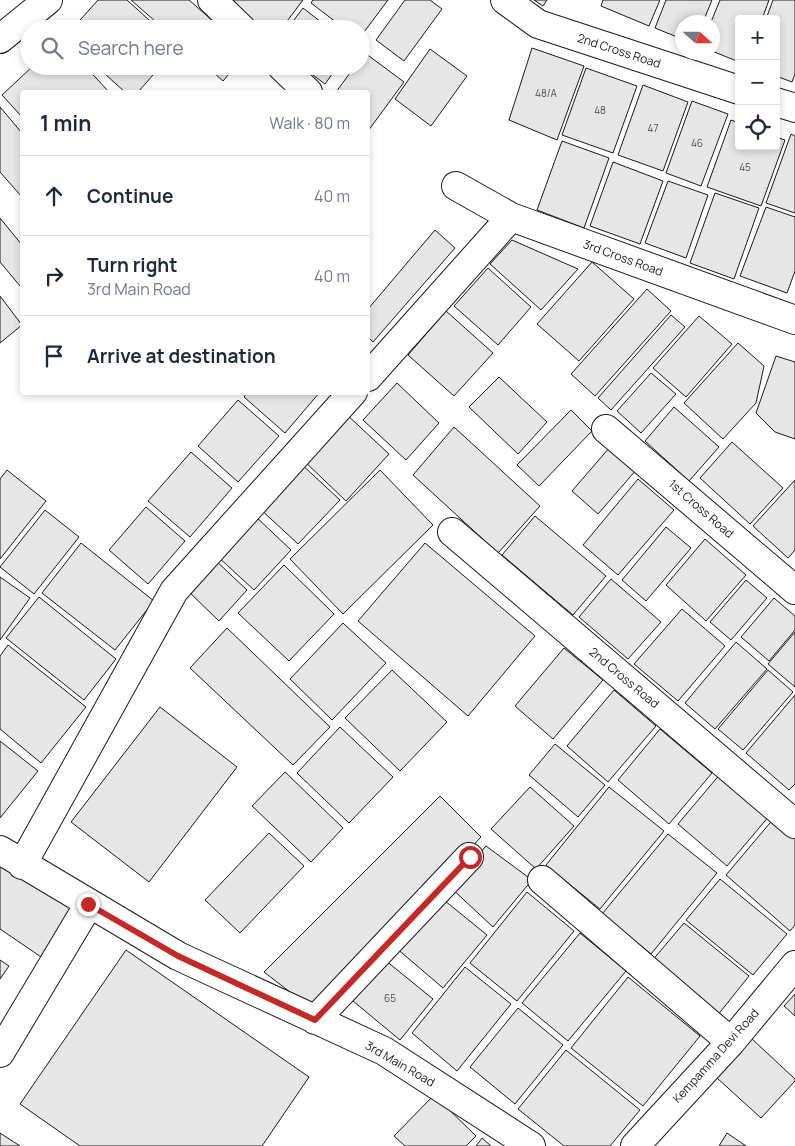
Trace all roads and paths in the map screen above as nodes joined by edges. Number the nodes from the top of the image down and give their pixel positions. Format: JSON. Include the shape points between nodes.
{"nodes":[{"id":1,"x":48,"y":0,"type":"edge"},
{"id":2,"x":212,"y":0,"type":"edge"},
{"id":3,"x":505,"y":0,"type":"edge"},
{"id":4,"x":23,"y":20,"type":"edge"},
{"id":5,"x":233,"y":20,"type":"edge"},
{"id":6,"x":20,"y":23,"type":"edge"},
{"id":7,"x":0,"y":39,"type":"edge"},
{"id":8,"x":290,"y":75,"type":"edge"},
{"id":9,"x":735,"y":89,"type":"edge"},
{"id":10,"x":306,"y":90,"type":"edge"},
{"id":11,"x":780,"y":103,"type":"edge"},
{"id":12,"x":795,"y":108,"type":"edge"},
{"id":13,"x":456,"y":186,"type":"dead end"},
{"id":14,"x":512,"y":217,"type":"junction"},
{"id":15,"x":795,"y":320,"type":"edge"},
{"id":16,"x":370,"y":374,"type":"edge"},
{"id":17,"x":350,"y":395,"type":"edge"},
{"id":18,"x":606,"y":429,"type":"dead end"},
{"id":19,"x":452,"y":532,"type":"dead end"},
{"id":20,"x":795,"y":590,"type":"edge"},
{"id":21,"x":795,"y":824,"type":"edge"},
{"id":22,"x":0,"y":850,"type":"edge"},
{"id":23,"x":470,"y":857,"type":"dead end"},
{"id":24,"x":22,"y":865,"type":"junction"},
{"id":25,"x":542,"y":880,"type":"dead end"},
{"id":26,"x":88,"y":904,"type":"junction"},
{"id":27,"x":795,"y":965,"type":"edge"},
{"id":28,"x":315,"y":1020,"type":"junction"},
{"id":29,"x":731,"y":1042,"type":"junction"},
{"id":30,"x":0,"y":1054,"type":"edge"},
{"id":31,"x":531,"y":1146,"type":"edge"},
{"id":32,"x":635,"y":1146,"type":"edge"}],
"edges":[{"from":1,"to":4,"type":"street"},
{"from":2,"to":5,"type":"street"},
{"from":3,"to":9,"type":"street","name":"2nd Cross Road","via":[[538,24]]},
{"from":6,"to":7,"type":"street"},
{"from":8,"to":10,"type":"street"},
{"from":11,"to":12,"type":"street"},
{"from":13,"to":14,"type":"street","name":"3rd Cross Road"},
{"from":14,"to":15,"type":"street","name":"3rd Cross Road"},
{"from":14,"to":16,"type":"street"},
{"from":17,"to":24,"type":"street","via":[[174,591]]},
{"from":18,"to":20,"type":"street","name":"1st Cross Road"},
{"from":19,"to":21,"type":"street","name":"2nd Cross Road"},
{"from":22,"to":24,"type":"street","name":"3rd Main Road"},
{"from":23,"to":28,"type":"street"},
{"from":24,"to":26,"type":"street","name":"3rd Main Road"},
{"from":25,"to":29,"type":"street"},
{"from":26,"to":28,"type":"street","name":"3rd Main Road","via":[[178,956]]},
{"from":26,"to":30,"type":"street"},
{"from":27,"to":29,"type":"street","name":"Kempamma Devi Road"},
{"from":28,"to":31,"type":"street","name":"3rd Main Road","via":[[384,1051]]},
{"from":29,"to":32,"type":"street","name":"Kempamma Devi Road"}]}
